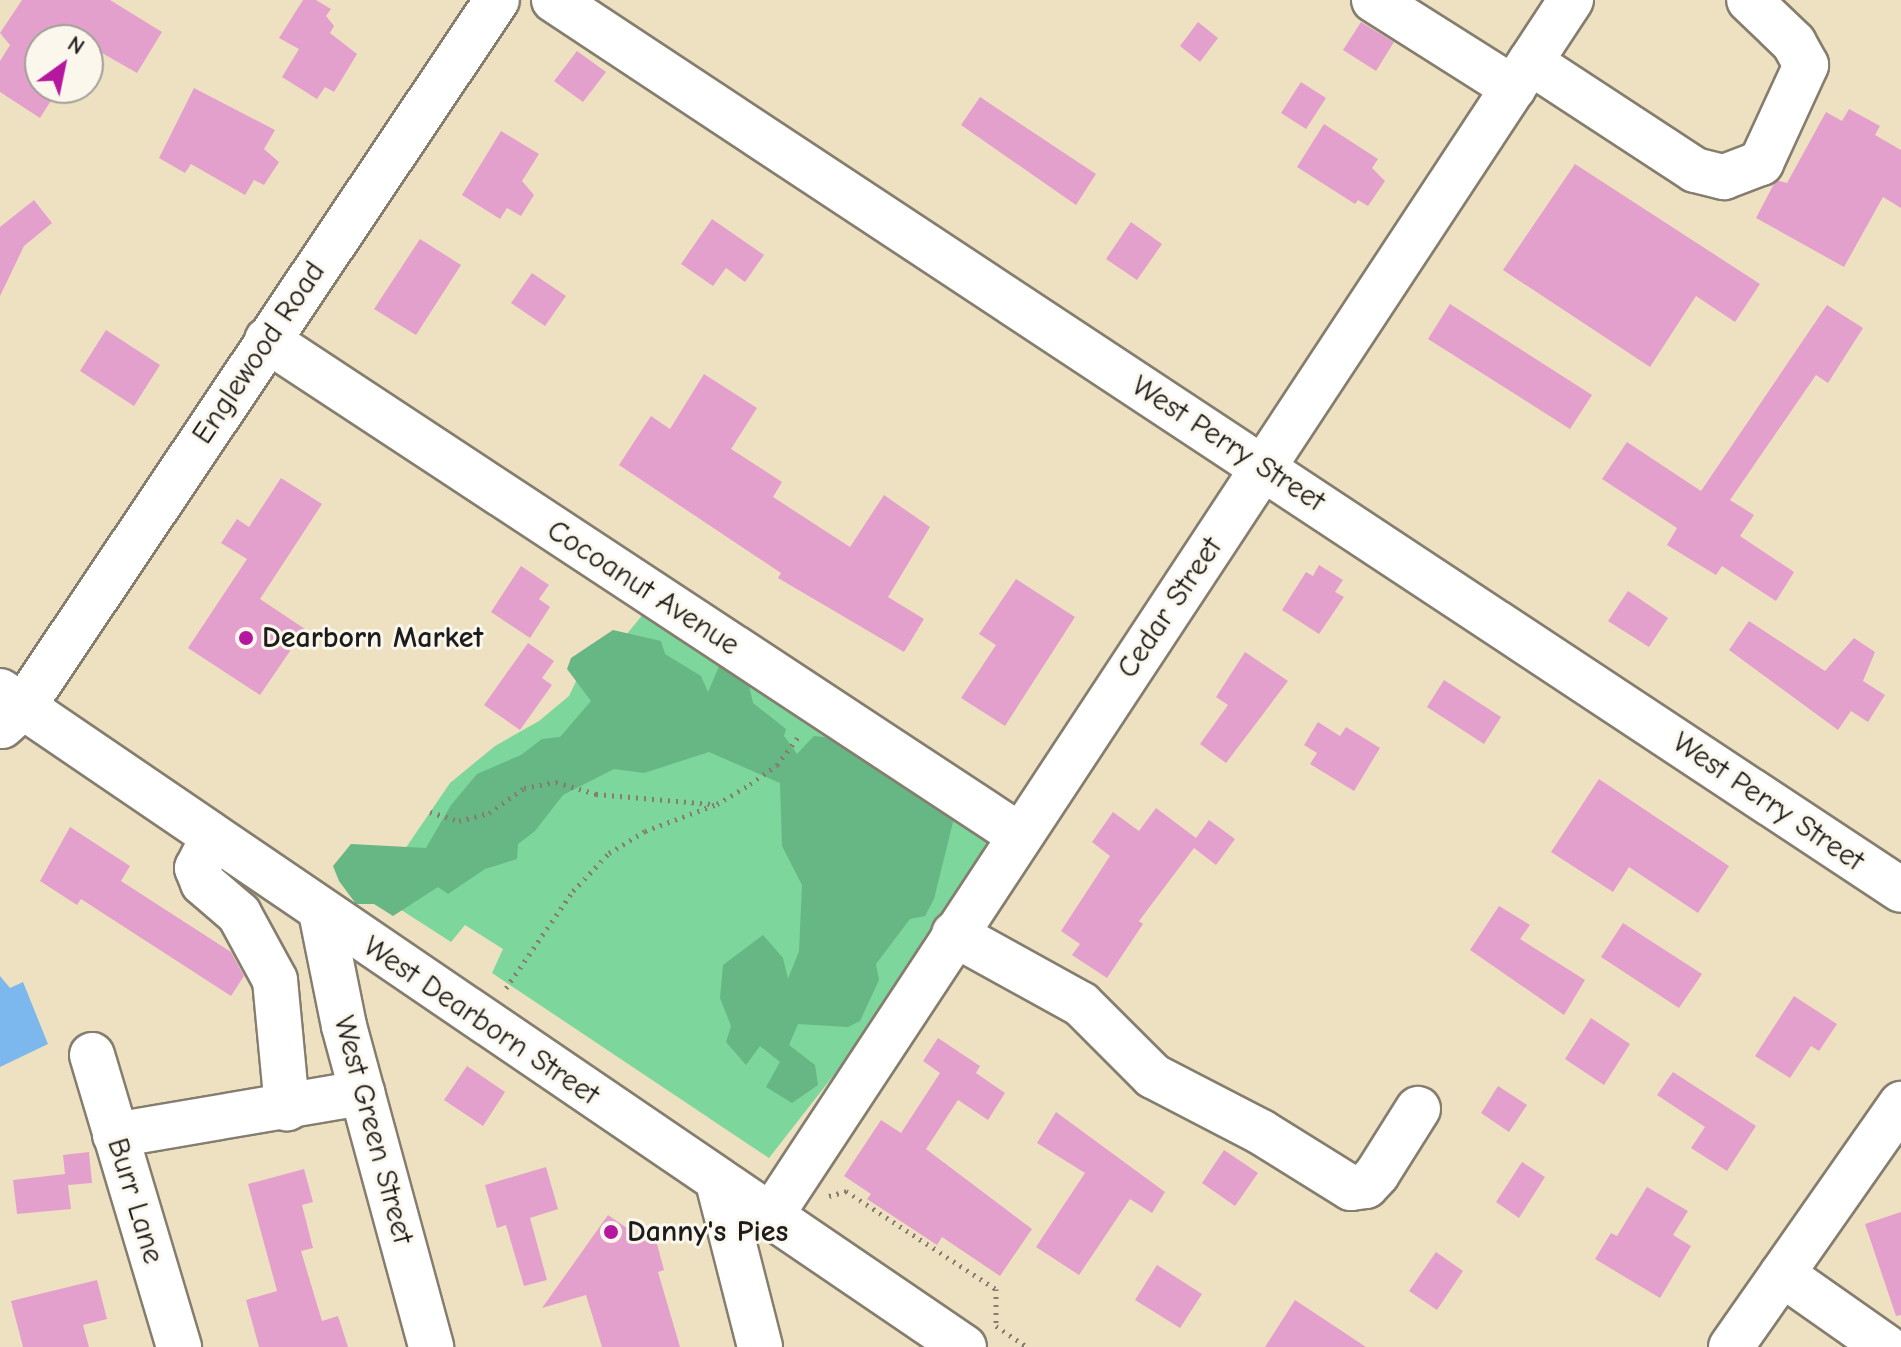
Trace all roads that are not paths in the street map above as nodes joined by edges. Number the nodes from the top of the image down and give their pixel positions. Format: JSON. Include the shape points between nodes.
{"nodes":[{"id":1,"x":497,"y":0,"type":"edge"},
{"id":2,"x":554,"y":0,"type":"edge"},
{"id":3,"x":1374,"y":0,"type":"edge"},
{"id":4,"x":1571,"y":0,"type":"edge"},
{"id":5,"x":1749,"y":0,"type":"edge"},
{"id":6,"x":1521,"y":75,"type":"junction"},
{"id":7,"x":267,"y":340,"type":"junction"},
{"id":8,"x":1264,"y":467,"type":"junction"},
{"id":9,"x":8,"y":708,"type":"edge"},
{"id":10,"x":1019,"y":835,"type":"junction"},
{"id":11,"x":213,"y":837,"type":"junction"},
{"id":12,"x":1901,"y":890,"type":"edge"},
{"id":13,"x":321,"y":912,"type":"junction"},
{"id":14,"x":954,"y":934,"type":"junction"},
{"id":15,"x":92,"y":1055,"type":"dead end"},
{"id":16,"x":362,"y":1093,"type":"junction"},
{"id":17,"x":1901,"y":1104,"type":"edge"},
{"id":18,"x":287,"y":1108,"type":"junction"},
{"id":19,"x":1418,"y":1109,"type":"dead end"},
{"id":20,"x":115,"y":1135,"type":"junction"},
{"id":21,"x":718,"y":1182,"type":"junction"},
{"id":22,"x":770,"y":1217,"type":"junction"},
{"id":23,"x":1782,"y":1274,"type":"junction"},
{"id":24,"x":179,"y":1347,"type":"edge"},
{"id":25,"x":431,"y":1347,"type":"edge"},
{"id":26,"x":760,"y":1347,"type":"edge"},
{"id":27,"x":964,"y":1347,"type":"edge"},
{"id":28,"x":1731,"y":1347,"type":"edge"},
{"id":29,"x":1886,"y":1347,"type":"edge"}],
"edges":[{"from":1,"to":7,"type":"street","name":"Englewood Road"},
{"from":2,"to":8,"type":"street","name":"West Perry Street"},
{"from":3,"to":6,"type":"street"},
{"from":4,"to":6,"type":"street","name":"Cedar Street"},
{"from":5,"to":6,"type":"street","via":[[1794,43],[1806,65],[1761,163],[1724,177],[1695,170]]},
{"from":6,"to":8,"type":"street","name":"Cedar Street"},
{"from":7,"to":9,"type":"street","name":"Englewood Road"},
{"from":7,"to":10,"type":"street","name":"Cocoanut Avenue"},
{"from":8,"to":10,"type":"street","name":"Cedar Street"},
{"from":8,"to":12,"type":"street","name":"West Perry Street"},
{"from":9,"to":11,"type":"street","name":"West Dearborn Street"},
{"from":10,"to":14,"type":"street","name":"Cedar Street"},
{"from":11,"to":13,"type":"street","name":"West Dearborn Street"},
{"from":11,"to":18,"type":"street","via":[[197,868],[203,883],[239,914],[275,980]]},
{"from":13,"to":16,"type":"street","name":"West Green Street"},
{"from":13,"to":21,"type":"street","name":"West Dearborn Street"},
{"from":14,"to":19,"type":"street","via":[[1081,1004],[1153,1076],[1261,1132],[1351,1188],[1366,1186],[1377,1174]]},
{"from":14,"to":22,"type":"street","name":"Cedar Street"},
{"from":15,"to":20,"type":"street","name":"Burr Lane"},
{"from":16,"to":18,"type":"street"},
{"from":16,"to":25,"type":"street","name":"West Green Street"},
{"from":17,"to":23,"type":"street"},
{"from":18,"to":20,"type":"street"},
{"from":20,"to":24,"type":"street","name":"Burr Lane"},
{"from":21,"to":22,"type":"street","name":"West Dearborn Street"},
{"from":21,"to":26,"type":"street"},
{"from":22,"to":27,"type":"street","name":"West Dearborn Street"},
{"from":23,"to":28,"type":"street"},
{"from":23,"to":29,"type":"street"}]}
